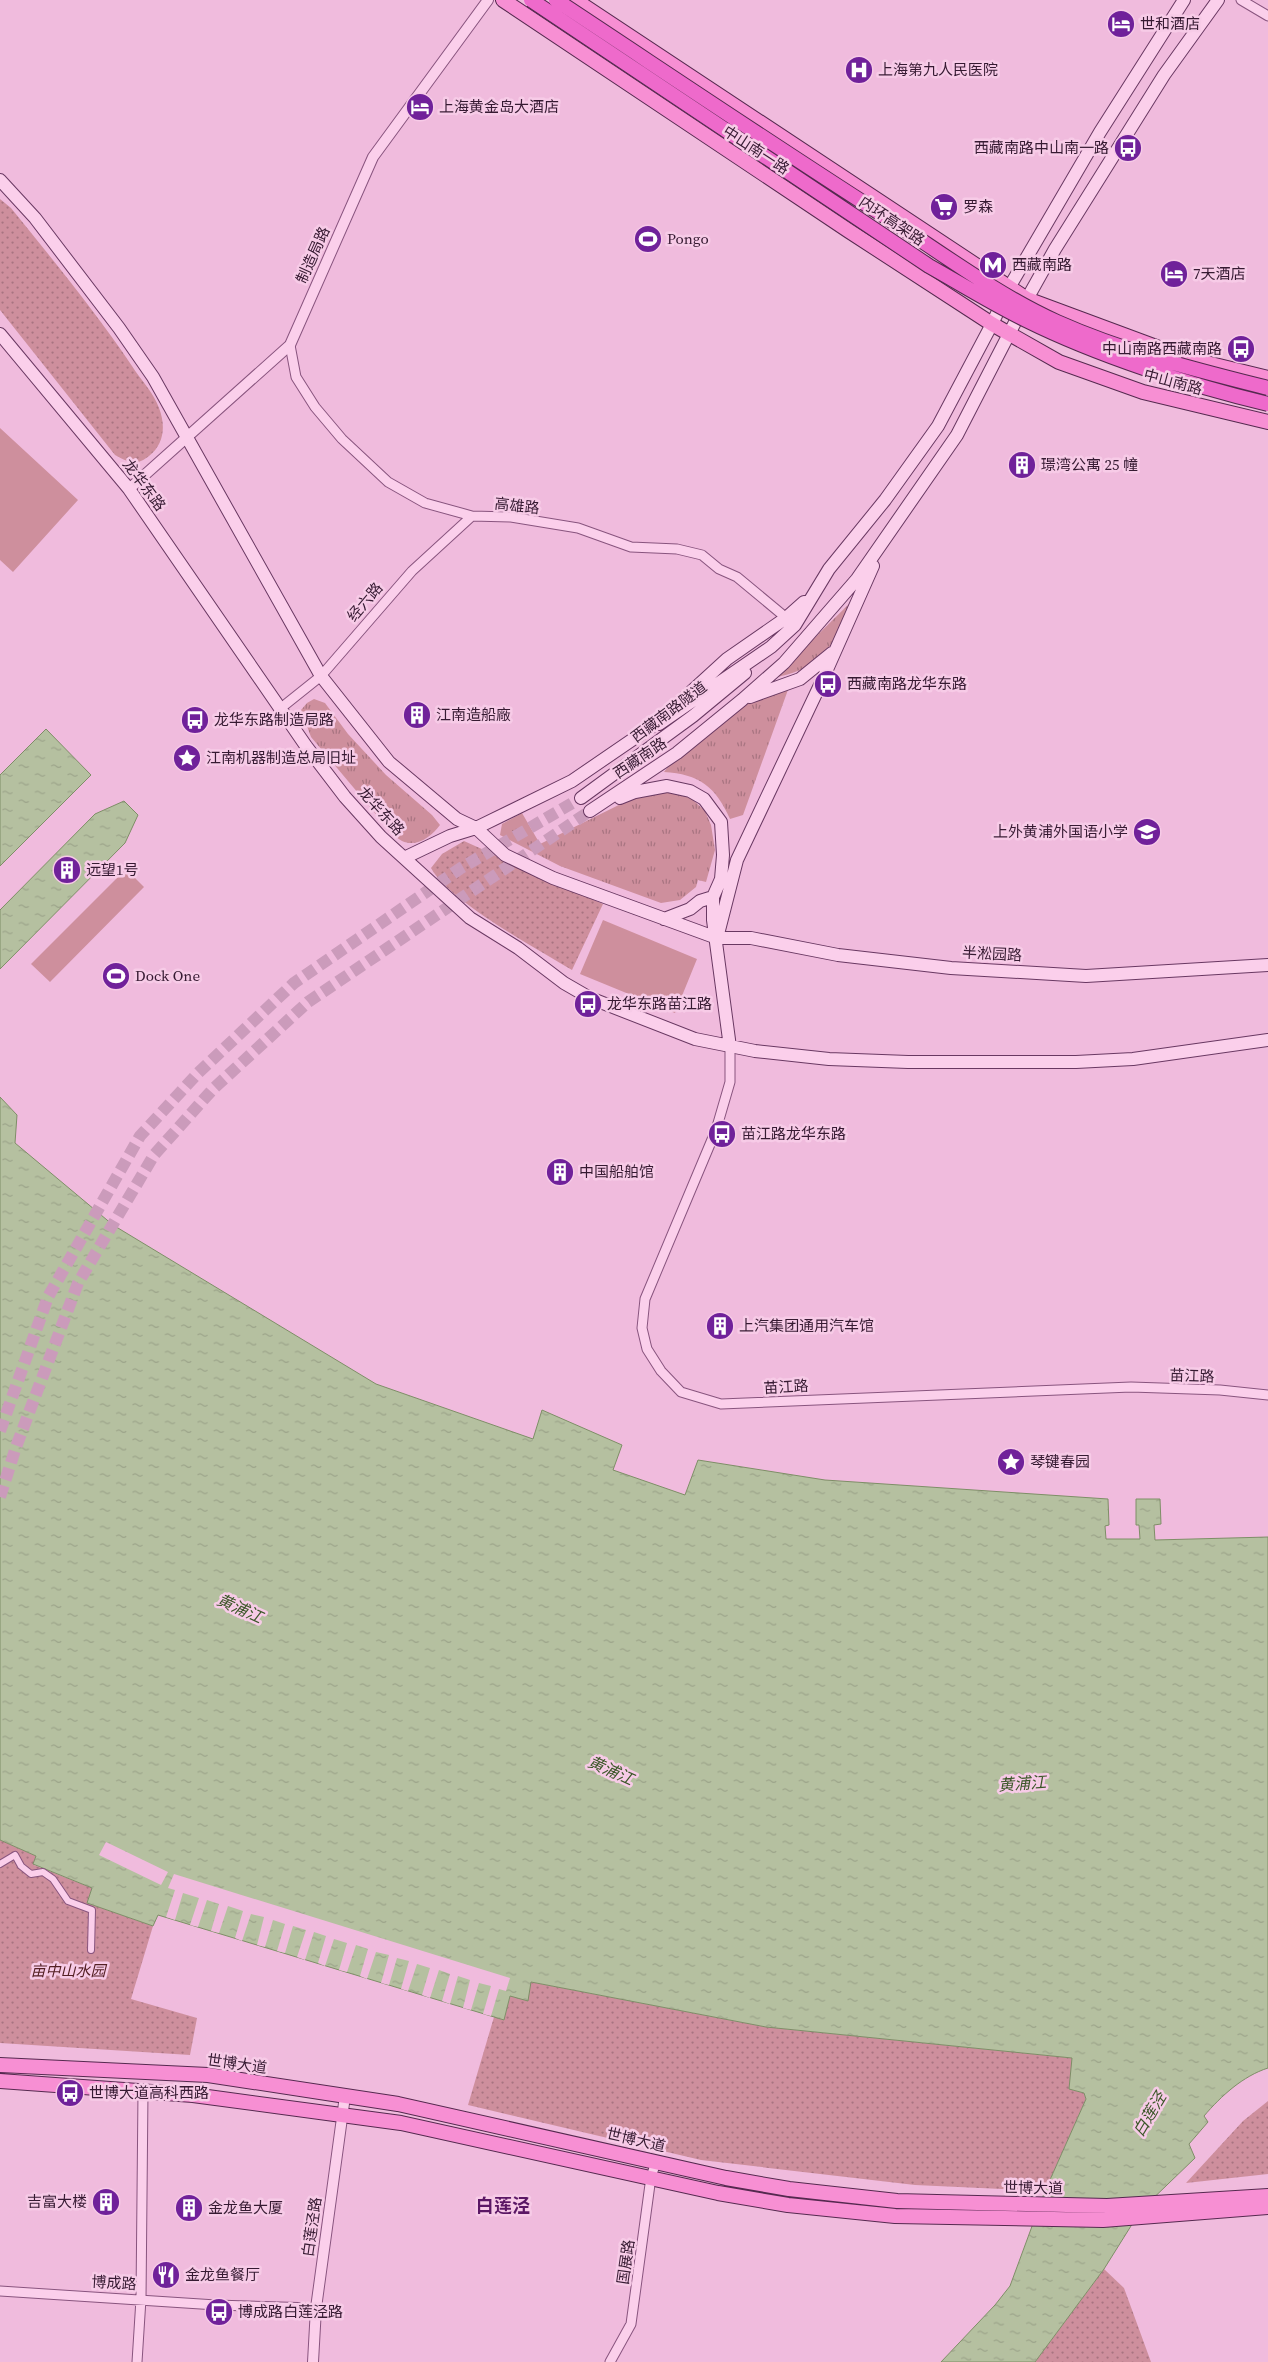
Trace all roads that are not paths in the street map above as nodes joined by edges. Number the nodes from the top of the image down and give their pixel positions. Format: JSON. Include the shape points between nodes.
{"nodes":[{"id":1,"x":488,"y":0,"type":"edge"},
{"id":2,"x":502,"y":0,"type":"edge"},
{"id":3,"x":531,"y":0,"type":"edge"},
{"id":4,"x":556,"y":0,"type":"edge"},
{"id":5,"x":575,"y":0,"type":"edge"},
{"id":6,"x":1184,"y":0,"type":"edge"},
{"id":7,"x":1218,"y":0,"type":"edge"},
{"id":8,"x":1241,"y":0,"type":"edge"},
{"id":9,"x":1268,"y":16,"type":"edge"},
{"id":10,"x":0,"y":180,"type":"edge"},
{"id":11,"x":1010,"y":286,"type":"junction"},
{"id":12,"x":1026,"y":299,"type":"junction"},
{"id":13,"x":992,"y":324,"type":"junction"},
{"id":14,"x":1010,"y":332,"type":"junction"},
{"id":15,"x":0,"y":334,"type":"edge"},
{"id":16,"x":290,"y":345,"type":"junction"},
{"id":17,"x":1268,"y":378,"type":"edge"},
{"id":18,"x":1268,"y":388,"type":"edge"},
{"id":19,"x":1268,"y":404,"type":"edge"},
{"id":20,"x":1268,"y":422,"type":"edge"},
{"id":21,"x":188,"y":438,"type":"junction"},
{"id":22,"x":129,"y":489,"type":"junction"},
{"id":23,"x":472,"y":516,"type":"junction"},
{"id":24,"x":888,"y":534,"type":"junction"},
{"id":25,"x":790,"y":621,"type":"junction"},
{"id":26,"x":771,"y":647,"type":"junction"},
{"id":27,"x":834,"y":651,"type":"junction"},
{"id":28,"x":320,"y":676,"type":"junction"},
{"id":29,"x":742,"y":700,"type":"junction"},
{"id":30,"x":281,"y":708,"type":"junction"},
{"id":31,"x":659,"y":724,"type":"junction"},
{"id":32,"x":581,"y":798,"type":"tunnel mouth"},
{"id":33,"x":476,"y":828,"type":"junction"},
{"id":34,"x":404,"y":858,"type":"junction"},
{"id":35,"x":713,"y":897,"type":"junction"},
{"id":36,"x":664,"y":919,"type":"junction"},
{"id":37,"x":717,"y":938,"type":"junction"},
{"id":38,"x":1268,"y":964,"type":"edge"},
{"id":39,"x":1268,"y":1040,"type":"edge"},
{"id":40,"x":730,"y":1047,"type":"junction"},
{"id":41,"x":1268,"y":1395,"type":"edge"},
{"id":42,"x":0,"y":1864,"type":"edge"},
{"id":43,"x":91,"y":1950,"type":"dead end"},
{"id":44,"x":0,"y":2065,"type":"edge"},
{"id":45,"x":0,"y":2081,"type":"edge"},
{"id":46,"x":143,"y":2092,"type":"junction"},
{"id":47,"x":345,"y":2096,"type":"junction"},
{"id":48,"x":342,"y":2115,"type":"junction"},
{"id":49,"x":656,"y":2162,"type":"junction"},
{"id":50,"x":651,"y":2177,"type":"junction"},
{"id":51,"x":1268,"y":2196,"type":"edge"},
{"id":52,"x":1268,"y":2207,"type":"edge"},
{"id":53,"x":0,"y":2291,"type":"edge"},
{"id":54,"x":141,"y":2299,"type":"junction"},
{"id":55,"x":316,"y":2308,"type":"junction"},
{"id":56,"x":137,"y":2362,"type":"edge"},
{"id":57,"x":313,"y":2362,"type":"edge"},
{"id":58,"x":610,"y":2362,"type":"edge"}],
"edges":[{"from":1,"to":16,"type":"street","name":"制造局路","via":[[373,158]]},
{"from":2,"to":13,"type":"main road","name":"中山南一路"},
{"from":3,"to":19,"type":"highway","name":"内环高架路","bridge":true,"via":[[930,266],[983,297],[1060,336],[1216,391]]},
{"from":4,"to":18,"type":"highway","name":"内环高架路","bridge":true,"via":[[833,184],[996,288],[1054,321],[1189,368]]},
{"from":5,"to":11,"type":"main road","name":"中山南一路"},
{"from":6,"to":11,"type":"main road","name":"西藏南路","via":[[1100,132]]},
{"from":7,"to":12,"type":"main road","name":"西藏南路","via":[[1164,74]]},
{"from":8,"to":9,"type":"street"},
{"from":10,"to":21,"type":"main road","via":[[35,218],[119,328],[153,377]]},
{"from":11,"to":12,"type":"main road","name":"中山南路"},
{"from":11,"to":13,"type":"main road","name":"西藏南路"},
{"from":12,"to":14,"type":"main road","name":"西藏南路"},
{"from":12,"to":17,"type":"main road","name":"中山南路","via":[[1186,358]]},
{"from":13,"to":14,"type":"main road","name":"中山南路"},
{"from":13,"to":25,"type":"main road","name":"西藏南路","via":[[938,426],[885,500],[829,569],[814,594]]},
{"from":14,"to":20,"type":"main road","name":"中山南路","via":[[1059,362],[1143,392]]},
{"from":14,"to":24,"type":"main road","name":"西藏南路","via":[[957,435]]},
{"from":15,"to":22,"type":"main road","name":"龙华东路"},
{"from":16,"to":21,"type":"street","name":"制造局路"},
{"from":16,"to":23,"type":"street","name":"高雄路","via":[[296,377],[315,407],[363,461],[388,482],[425,503]]},
{"from":21,"to":22,"type":"street","name":"制造局路"},
{"from":21,"to":28,"type":"main road"},
{"from":22,"to":30,"type":"main road","name":"龙华东路"},
{"from":23,"to":25,"type":"street","name":"高雄路","via":[[520,518],[578,528],[631,547],[677,549],[702,555],[719,569],[737,577]]},
{"from":23,"to":28,"type":"street","name":"经六路","via":[[399,584]]},
{"from":24,"to":27,"type":"main road","name":"西藏南路"},
{"from":24,"to":29,"type":"main road","name":"西藏南路","via":[[857,579],[806,639]]},
{"from":25,"to":26,"type":"main road","name":"西藏南路"},
{"from":25,"to":31,"type":"main road","name":"西藏南路","via":[[726,659]]},
{"from":26,"to":31,"type":"main road","name":"西藏南路"},
{"from":26,"to":32,"type":"main road","name":"西藏南路隧道","via":[[693,716]]},
{"from":27,"to":29,"type":"main road","via":[[800,679]]},
{"from":27,"to":37,"type":"main road","name":"西藏南路","via":[[737,860]]},
{"from":28,"to":30,"type":"street","name":"经六路"},
{"from":28,"to":33,"type":"main road","via":[[389,762],[457,819]]},
{"from":29,"to":35,"type":"main road","name":"西藏南路","via":[[677,753],[590,811],[635,792],[667,786],[690,791],[704,799],[721,822],[723,841],[721,879]]},
{"from":30,"to":34,"type":"main road","name":"龙华东路","via":[[345,797]]},
{"from":31,"to":33,"type":"main road","name":"西藏南路","via":[[572,781]]},
{"from":33,"to":34,"type":"main road","name":"西藏南路","via":[[450,836]]},
{"from":33,"to":36,"type":"main road","via":[[505,855],[553,878]]},
{"from":34,"to":40,"type":"main road","name":"龙华东路","via":[[470,918],[518,948],[564,983],[590,998],[626,1012],[695,1038]]},
{"from":35,"to":36,"type":"main road"},
{"from":35,"to":37,"type":"main road","name":"西藏南路"},
{"from":36,"to":37,"type":"main road"},
{"from":37,"to":38,"type":"main road","name":"半淞园路","via":[[751,938],[838,955],[951,968],[1086,976]]},
{"from":37,"to":40,"type":"main road","name":"西藏南路"},
{"from":39,"to":40,"type":"main road","via":[[1133,1059],[1076,1062],[829,1059]]},
{"from":40,"to":41,"type":"street","name":"苗江路","via":[[730,1082],[716,1130],[645,1300],[642,1328],[647,1349],[661,1371],[681,1392],[722,1404],[1131,1387]]},
{"from":42,"to":43,"type":"street","via":[[15,1855],[20,1866],[31,1874],[43,1872],[53,1879],[68,1901],[92,1910]]},
{"from":44,"to":47,"type":"main road","name":"世博大道","via":[[208,2075]]},
{"from":45,"to":46,"type":"main road","name":"世博大道"},
{"from":46,"to":48,"type":"main road","name":"世博大道","via":[[193,2095]]},
{"from":46,"to":54,"type":"street"},
{"from":47,"to":48,"type":"street","name":"白莲泾路"},
{"from":47,"to":49,"type":"main road","name":"世博大道","via":[[453,2115]]},
{"from":48,"to":50,"type":"main road","name":"世博大道","via":[[401,2123]]},
{"from":48,"to":55,"type":"street","name":"白莲泾路"},
{"from":49,"to":50,"type":"street","name":"国展路"},
{"from":49,"to":51,"type":"main road","name":"世博大道","via":[[789,2189],[897,2201],[1107,2206]]},
{"from":50,"to":52,"type":"main road","name":"世博大道","via":[[788,2205],[895,2216],[1103,2220]]},
{"from":50,"to":58,"type":"street","name":"国展路","via":[[631,2324]]},
{"from":53,"to":54,"type":"street","name":"博成路"},
{"from":54,"to":55,"type":"street","name":"博成路"},
{"from":54,"to":56,"type":"street"},
{"from":55,"to":57,"type":"street","name":"白莲泾路"}]}
